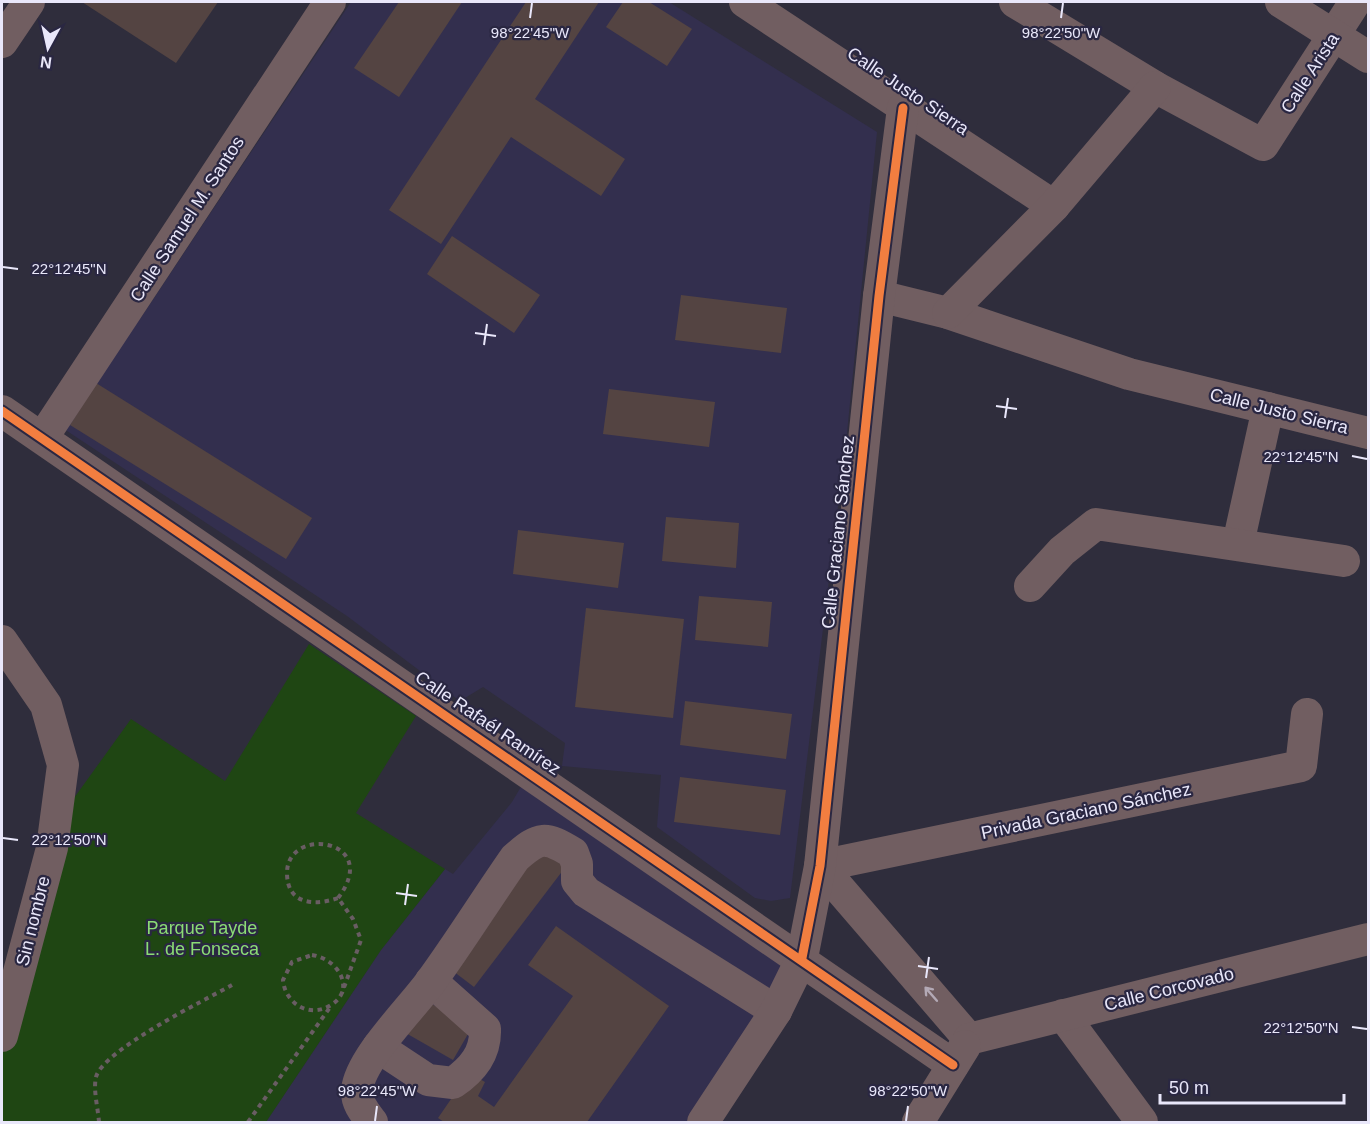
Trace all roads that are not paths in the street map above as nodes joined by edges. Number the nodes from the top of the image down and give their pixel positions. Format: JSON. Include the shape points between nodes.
{"nodes":[{"id":1,"x":29,"y":2,"type":"edge"},
{"id":2,"x":330,"y":2,"type":"edge"},
{"id":3,"x":745,"y":2,"type":"edge"},
{"id":4,"x":1015,"y":2,"type":"edge"},
{"id":5,"x":1281,"y":2,"type":"edge"},
{"id":6,"x":1355,"y":2,"type":"edge"},
{"id":7,"x":1334,"y":36,"type":"junction"},
{"id":8,"x":2,"y":42,"type":"edge"},
{"id":9,"x":1368,"y":57,"type":"edge"},
{"id":10,"x":1155,"y":87,"type":"junction"},
{"id":11,"x":903,"y":108,"type":"junction"},
{"id":12,"x":1054,"y":206,"type":"junction"},
{"id":13,"x":879,"y":296,"type":"junction"},
{"id":14,"x":948,"y":313,"type":"junction"},
{"id":15,"x":1268,"y":408,"type":"junction"},
{"id":16,"x":2,"y":411,"type":"edge"},
{"id":17,"x":1368,"y":433,"type":"edge"},
{"id":18,"x":43,"y":437,"type":"junction"},
{"id":19,"x":1238,"y":544,"type":"junction"},
{"id":20,"x":1344,"y":561,"type":"dead end"},
{"id":21,"x":1029,"y":586,"type":"dead end"},
{"id":22,"x":2,"y":641,"type":"edge"},
{"id":23,"x":1307,"y":714,"type":"dead end"},
{"id":24,"x":820,"y":866,"type":"junction"},
{"id":25,"x":1368,"y":939,"type":"edge"},
{"id":26,"x":802,"y":958,"type":"junction"},
{"id":27,"x":431,"y":981,"type":"junction"},
{"id":28,"x":776,"y":1011,"type":"junction"},
{"id":29,"x":1063,"y":1015,"type":"junction"},
{"id":30,"x":2,"y":1036,"type":"edge"},
{"id":31,"x":969,"y":1039,"type":"junction"},
{"id":32,"x":378,"y":1047,"type":"junction"},
{"id":33,"x":953,"y":1065,"type":"junction"},
{"id":34,"x":372,"y":1122,"type":"edge"},
{"id":35,"x":703,"y":1122,"type":"edge"},
{"id":36,"x":918,"y":1122,"type":"edge"},
{"id":37,"x":1142,"y":1122,"type":"edge"}],
"edges":[{"from":1,"to":8,"type":"street"},
{"from":2,"to":18,"type":"street","name":"Calle Samuel M. Santos"},
{"from":3,"to":11,"type":"street","name":"Calle Justo Sierra"},
{"from":4,"to":10,"type":"street"},
{"from":5,"to":7,"type":"street"},
{"from":6,"to":7,"type":"street","name":"Calle Arista"},
{"from":7,"to":9,"type":"street"},
{"from":7,"to":10,"type":"street","name":"Calle Arista","via":[[1263,145]]},
{"from":10,"to":12,"type":"street"},
{"from":11,"to":12,"type":"street","name":"Calle Justo Sierra"},
{"from":11,"to":13,"type":"street","name":"Calle Graciano Sánchez"},
{"from":12,"to":14,"type":"street"},
{"from":13,"to":14,"type":"street","name":"Calle Justo Sierra"},
{"from":13,"to":24,"type":"street","name":"Calle Graciano Sánchez"},
{"from":14,"to":15,"type":"street","name":"Calle Justo Sierra","via":[[1129,374]]},
{"from":15,"to":17,"type":"street","name":"Calle Justo Sierra"},
{"from":15,"to":19,"type":"street"},
{"from":16,"to":18,"type":"street","name":"Calle Rafaél Ramírez"},
{"from":18,"to":26,"type":"street","name":"Calle Rafaél Ramírez"},
{"from":19,"to":20,"type":"street"},
{"from":19,"to":21,"type":"street","via":[[1096,524],[1062,551]]},
{"from":22,"to":30,"type":"street","name":"Sin nombre","via":[[46,705],[63,765],[52,848]]},
{"from":23,"to":24,"type":"street","name":"Privada Graciano Sánchez","via":[[1300,766]]},
{"from":24,"to":26,"type":"street","name":"Calle Graciano Sánchez"},
{"from":31,"to":24,"type":"street","one_way":true},
{"from":25,"to":29,"type":"street","name":"Calle Corcovado"},
{"from":26,"to":28,"type":"street","name":"Calle Graciano Sánchez"},
{"from":26,"to":33,"type":"street","name":"Calle Rafaél Ramírez"},
{"from":27,"to":28,"type":"street","via":[[515,858],[533,842],[547,839],[573,853],[578,864],[577,881],[586,892]]},
{"from":27,"to":32,"type":"street"},
{"from":27,"to":32,"type":"street","via":[[485,1029],[485,1042],[472,1070],[453,1083],[428,1080]]},
{"from":28,"to":35,"type":"street","name":"Calle Graciano Sánchez"},
{"from":29,"to":31,"type":"street","name":"Calle Corcovado"},
{"from":29,"to":37,"type":"street"},
{"from":31,"to":33,"type":"street"},
{"from":32,"to":34,"type":"street","via":[[357,1090],[360,1107]]},
{"from":33,"to":36,"type":"street"}]}
